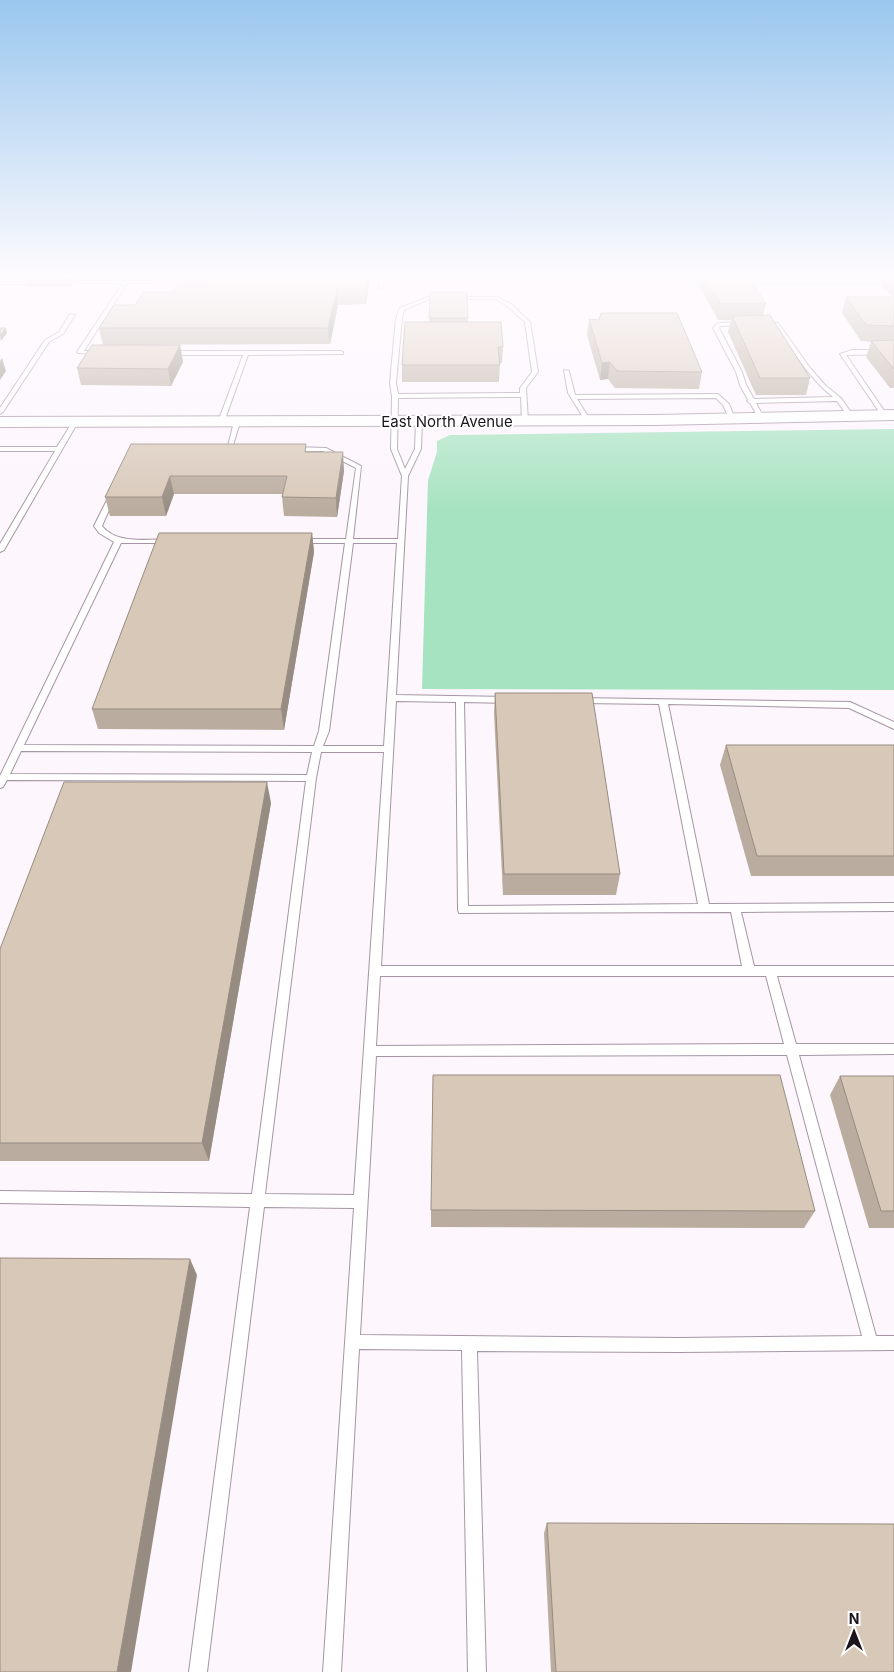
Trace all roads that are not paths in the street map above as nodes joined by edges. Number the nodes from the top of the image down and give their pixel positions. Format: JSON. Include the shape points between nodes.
{"nodes":[{"id":1,"x":37,"y":356,"type":"edge"},
{"id":2,"x":245,"y":356,"type":"edge"},
{"id":3,"x":395,"y":356,"type":"edge"},
{"id":4,"x":532,"y":356,"type":"edge"},
{"id":5,"x":731,"y":356,"type":"edge"},
{"id":6,"x":799,"y":356,"type":"edge"},
{"id":7,"x":845,"y":356,"type":"edge"},
{"id":8,"x":566,"y":371,"type":"dead end"},
{"id":9,"x":523,"y":395,"type":"junction"},
{"id":10,"x":395,"y":396,"type":"junction"},
{"id":11,"x":573,"y":397,"type":"junction"},
{"id":12,"x":839,"y":399,"type":"junction"},
{"id":13,"x":750,"y":401,"type":"junction"},
{"id":14,"x":825,"y":408,"type":"junction"},
{"id":15,"x":0,"y":412,"type":"edge"},
{"id":16,"x":889,"y":415,"type":"edge"},
{"id":17,"x":851,"y":417,"type":"junction"},
{"id":18,"x":761,"y":418,"type":"junction"},
{"id":19,"x":732,"y":419,"type":"junction"},
{"id":20,"x":525,"y":421,"type":"junction"},
{"id":21,"x":588,"y":421,"type":"junction"},
{"id":22,"x":0,"y":422,"type":"edge"},
{"id":23,"x":75,"y":422,"type":"junction"},
{"id":24,"x":229,"y":422,"type":"junction"},
{"id":25,"x":394,"y":422,"type":"junction"},
{"id":26,"x":419,"y":422,"type":"junction"},
{"id":27,"x":0,"y":449,"type":"edge"},
{"id":28,"x":59,"y":449,"type":"junction"},
{"id":29,"x":219,"y":449,"type":"edge"},
{"id":30,"x":228,"y":449,"type":"junction"},
{"id":31,"x":238,"y":449,"type":"edge"},
{"id":32,"x":287,"y":449,"type":"edge"},
{"id":33,"x":404,"y":476,"type":"junction"},
{"id":34,"x":116,"y":486,"type":"edge"},
{"id":35,"x":118,"y":541,"type":"junction"},
{"id":36,"x":176,"y":541,"type":"edge"},
{"id":37,"x":292,"y":541,"type":"edge"},
{"id":38,"x":349,"y":541,"type":"junction"},
{"id":39,"x":400,"y":542,"type":"junction"},
{"id":40,"x":0,"y":550,"type":"edge"},
{"id":41,"x":391,"y":698,"type":"junction"},
{"id":42,"x":460,"y":699,"type":"junction"},
{"id":43,"x":515,"y":700,"type":"edge"},
{"id":44,"x":574,"y":700,"type":"edge"},
{"id":45,"x":663,"y":701,"type":"junction"},
{"id":46,"x":894,"y":726,"type":"edge"},
{"id":47,"x":18,"y":748,"type":"junction"},
{"id":48,"x":317,"y":749,"type":"junction"},
{"id":49,"x":388,"y":749,"type":"junction"},
{"id":50,"x":311,"y":778,"type":"junction"},
{"id":51,"x":2,"y":781,"type":"edge"},
{"id":52,"x":894,"y":907,"type":"edge"},
{"id":53,"x":704,"y":908,"type":"junction"},
{"id":54,"x":735,"y":908,"type":"junction"},
{"id":55,"x":375,"y":971,"type":"junction"},
{"id":56,"x":749,"y":971,"type":"junction"},
{"id":57,"x":770,"y":971,"type":"junction"},
{"id":58,"x":894,"y":971,"type":"edge"},
{"id":59,"x":791,"y":1049,"type":"junction"},
{"id":60,"x":894,"y":1050,"type":"edge"},
{"id":61,"x":370,"y":1051,"type":"junction"},
{"id":62,"x":0,"y":1197,"type":"edge"},
{"id":63,"x":259,"y":1201,"type":"junction"},
{"id":64,"x":361,"y":1202,"type":"junction"},
{"id":65,"x":352,"y":1342,"type":"junction"},
{"id":66,"x":470,"y":1343,"type":"junction"},
{"id":67,"x":871,"y":1343,"type":"junction"},
{"id":68,"x":894,"y":1343,"type":"edge"},
{"id":69,"x":198,"y":1672,"type":"edge"},
{"id":70,"x":332,"y":1672,"type":"edge"},
{"id":71,"x":477,"y":1672,"type":"edge"}],
"edges":[{"from":1,"to":15,"type":"lane"},
{"from":2,"to":24,"type":"lane"},
{"from":3,"to":10,"type":"lane"},
{"from":4,"to":9,"type":"lane","via":[[535,372],[523,388]]},
{"from":5,"to":13,"type":"lane"},
{"from":6,"to":12,"type":"lane","via":[[824,387]]},
{"from":7,"to":16,"type":"lane"},
{"from":8,"to":11,"type":"lane"},
{"from":9,"to":10,"type":"lane"},
{"from":9,"to":20,"type":"lane"},
{"from":10,"to":25,"type":"lane"},
{"from":11,"to":19,"type":"lane","via":[[718,396],[726,404]]},
{"from":11,"to":21,"type":"lane"},
{"from":12,"to":14,"type":"lane"},
{"from":12,"to":17,"type":"lane"},
{"from":13,"to":14,"type":"lane"},
{"from":13,"to":18,"type":"lane"},
{"from":14,"to":17,"type":"street","name":"East North Avenue"},
{"from":14,"to":18,"type":"street","name":"East North Avenue"},
{"from":16,"to":17,"type":"street","name":"East North Avenue"},
{"from":18,"to":19,"type":"street","name":"East North Avenue"},
{"from":19,"to":21,"type":"street","name":"East North Avenue"},
{"from":20,"to":21,"type":"street","name":"East North Avenue"},
{"from":20,"to":26,"type":"street","name":"East North Avenue"},
{"from":22,"to":23,"type":"street","name":"East North Avenue"},
{"from":23,"to":24,"type":"street","name":"East North Avenue"},
{"from":23,"to":28,"type":"lane"},
{"from":24,"to":25,"type":"street","name":"East North Avenue"},
{"from":24,"to":30,"type":"lane"},
{"from":25,"to":26,"type":"street","name":"East North Avenue"},
{"from":25,"to":33,"type":"lane","via":[[394,449]]},
{"from":26,"to":33,"type":"lane","via":[[418,450]]},
{"from":27,"to":28,"type":"lane"},
{"from":28,"to":40,"type":"lane"},
{"from":29,"to":30,"type":"lane"},
{"from":30,"to":31,"type":"lane"},
{"from":32,"to":38,"type":"lane","via":[[324,449],[359,467]]},
{"from":33,"to":39,"type":"lane"},
{"from":34,"to":35,"type":"lane","via":[[98,526]]},
{"from":35,"to":36,"type":"lane"},
{"from":35,"to":47,"type":"lane"},
{"from":37,"to":38,"type":"lane"},
{"from":38,"to":39,"type":"lane"},
{"from":38,"to":48,"type":"lane","via":[[324,731]]},
{"from":39,"to":41,"type":"lane"},
{"from":41,"to":42,"type":"lane"},
{"from":41,"to":49,"type":"lane"},
{"from":42,"to":43,"type":"lane"},
{"from":42,"to":53,"type":"lane","via":[[463,910]]},
{"from":44,"to":45,"type":"lane"},
{"from":45,"to":46,"type":"lane","via":[[850,705]]},
{"from":45,"to":53,"type":"lane"},
{"from":47,"to":48,"type":"lane"},
{"from":47,"to":51,"type":"lane"},
{"from":48,"to":49,"type":"lane"},
{"from":48,"to":50,"type":"lane"},
{"from":49,"to":55,"type":"lane"},
{"from":50,"to":51,"type":"lane"},
{"from":50,"to":63,"type":"lane"},
{"from":52,"to":54,"type":"lane"},
{"from":53,"to":54,"type":"lane"},
{"from":54,"to":56,"type":"lane"},
{"from":55,"to":56,"type":"lane"},
{"from":55,"to":61,"type":"lane"},
{"from":56,"to":57,"type":"lane"},
{"from":57,"to":58,"type":"lane"},
{"from":57,"to":59,"type":"lane"},
{"from":59,"to":60,"type":"lane"},
{"from":59,"to":61,"type":"lane"},
{"from":59,"to":67,"type":"lane"},
{"from":61,"to":64,"type":"lane"},
{"from":62,"to":63,"type":"lane"},
{"from":63,"to":64,"type":"lane"},
{"from":63,"to":69,"type":"lane"},
{"from":64,"to":65,"type":"lane"},
{"from":65,"to":66,"type":"lane"},
{"from":65,"to":70,"type":"lane"},
{"from":66,"to":67,"type":"lane"},
{"from":66,"to":71,"type":"lane"},
{"from":67,"to":68,"type":"lane"}]}
